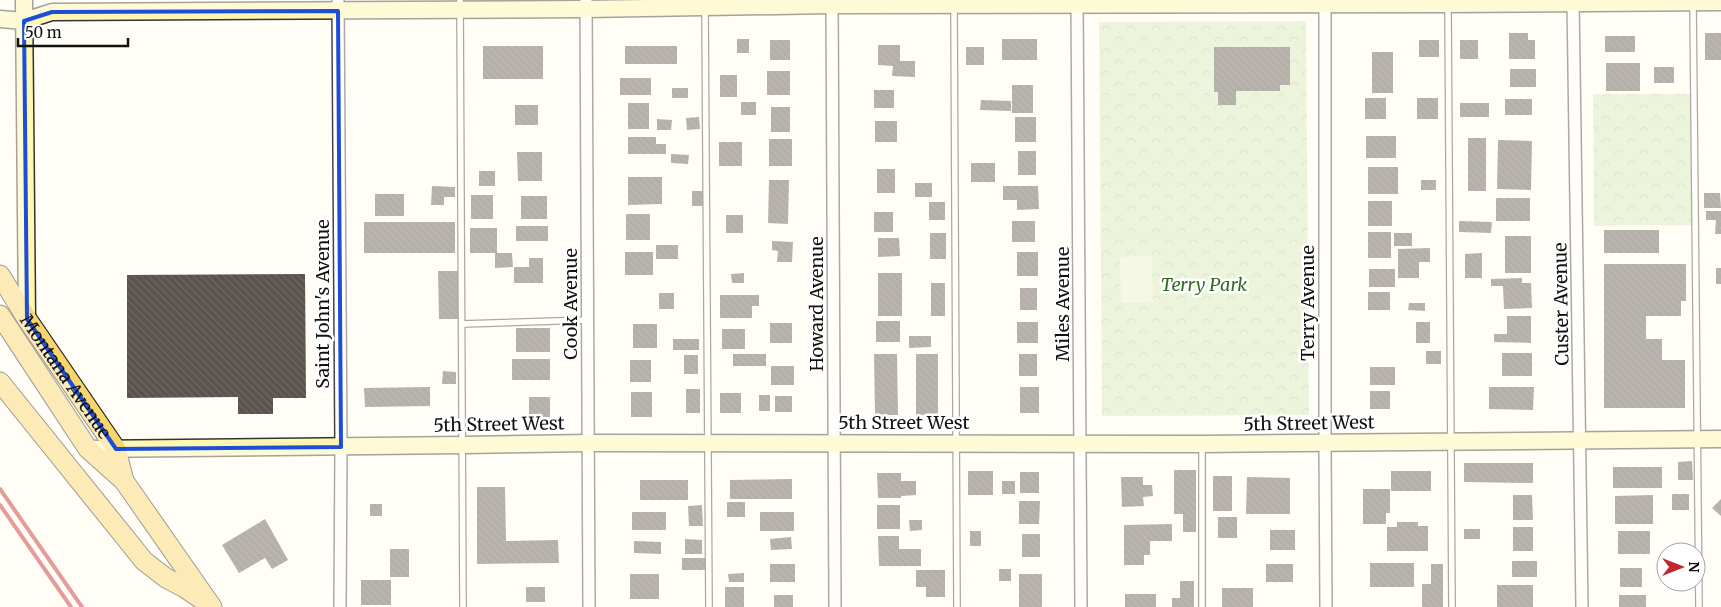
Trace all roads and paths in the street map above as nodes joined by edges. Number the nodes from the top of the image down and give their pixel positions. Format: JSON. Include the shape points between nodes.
{"nodes":[{"id":1,"x":25,"y":0,"type":"edge"},
{"id":2,"x":1574,"y":1,"type":"edge"},
{"id":3,"x":1693,"y":1,"type":"edge"},
{"id":4,"x":1199,"y":2,"type":"edge"},
{"id":5,"x":1325,"y":2,"type":"edge"},
{"id":6,"x":1448,"y":2,"type":"edge"},
{"id":7,"x":1721,"y":2,"type":"edge"},
{"id":8,"x":832,"y":3,"type":"edge"},
{"id":9,"x":954,"y":3,"type":"edge"},
{"id":10,"x":1077,"y":3,"type":"edge"},
{"id":11,"x":705,"y":4,"type":"edge"},
{"id":12,"x":460,"y":5,"type":"edge"},
{"id":13,"x":586,"y":5,"type":"edge"},
{"id":14,"x":338,"y":6,"type":"edge"},
{"id":15,"x":52,"y":12,"type":"junction"},
{"id":16,"x":0,"y":19,"type":"edge"},
{"id":17,"x":24,"y":21,"type":"junction"},
{"id":18,"x":0,"y":275,"type":"edge"},
{"id":19,"x":0,"y":315,"type":"edge"},
{"id":20,"x":27,"y":319,"type":"junction"},
{"id":21,"x":588,"y":320,"type":"junction"},
{"id":22,"x":462,"y":324,"type":"junction"},
{"id":23,"x":0,"y":382,"type":"edge"},
{"id":24,"x":1697,"y":439,"type":"junction"},
{"id":25,"x":1721,"y":439,"type":"edge"},
{"id":26,"x":1580,"y":441,"type":"junction"},
{"id":27,"x":589,"y":442,"type":"junction"},
{"id":28,"x":834,"y":442,"type":"junction"},
{"id":29,"x":957,"y":442,"type":"junction"},
{"id":30,"x":1080,"y":442,"type":"junction"},
{"id":31,"x":1451,"y":442,"type":"junction"},
{"id":32,"x":707,"y":443,"type":"junction"},
{"id":33,"x":1324,"y":443,"type":"junction"},
{"id":34,"x":1202,"y":444,"type":"junction"},
{"id":35,"x":463,"y":446,"type":"junction"},
{"id":36,"x":341,"y":447,"type":"junction"},
{"id":37,"x":88,"y":448,"type":"junction"},
{"id":38,"x":116,"y":449,"type":"junction"},
{"id":39,"x":124,"y":481,"type":"junction"},
{"id":40,"x":211,"y":607,"type":"edge"},
{"id":41,"x":340,"y":607,"type":"edge"},
{"id":42,"x":463,"y":607,"type":"edge"},
{"id":43,"x":589,"y":607,"type":"edge"},
{"id":44,"x":709,"y":607,"type":"edge"},
{"id":45,"x":835,"y":607,"type":"edge"},
{"id":46,"x":957,"y":607,"type":"edge"},
{"id":47,"x":1081,"y":607,"type":"edge"},
{"id":48,"x":1202,"y":607,"type":"edge"},
{"id":49,"x":1326,"y":607,"type":"edge"},
{"id":50,"x":1452,"y":607,"type":"edge"},
{"id":51,"x":1582,"y":607,"type":"edge"},
{"id":52,"x":1699,"y":607,"type":"edge"}],
"edges":[{"from":1,"to":15,"type":"street"},
{"from":1,"to":17,"type":"street"},
{"from":2,"to":3,"type":"street"},
{"from":2,"to":6,"type":"street"},
{"from":2,"to":26,"type":"street","name":"Custer Avenue"},
{"from":3,"to":7,"type":"street"},
{"from":3,"to":24,"type":"lane"},
{"from":4,"to":5,"type":"street"},
{"from":4,"to":10,"type":"street"},
{"from":5,"to":6,"type":"street"},
{"from":5,"to":33,"type":"street","name":"Terry Avenue"},
{"from":6,"to":31,"type":"lane"},
{"from":8,"to":9,"type":"street"},
{"from":8,"to":11,"type":"street"},
{"from":8,"to":28,"type":"street","name":"Howard Avenue"},
{"from":9,"to":10,"type":"street"},
{"from":9,"to":29,"type":"lane"},
{"from":10,"to":30,"type":"street","name":"Miles Avenue"},
{"from":11,"to":13,"type":"street"},
{"from":11,"to":32,"type":"lane"},
{"from":12,"to":13,"type":"street"},
{"from":12,"to":14,"type":"street"},
{"from":12,"to":22,"type":"lane"},
{"from":13,"to":21,"type":"street","name":"Cook Avenue"},
{"from":14,"to":15,"type":"street"},
{"from":14,"to":36,"type":"street","name":"Saint John's Avenue"},
{"from":15,"to":17,"type":"street"},
{"from":16,"to":17,"type":"street"},
{"from":17,"to":20,"type":"street"},
{"from":18,"to":20,"type":"main road","name":"Montana Avenue"},
{"from":19,"to":37,"type":"main road","name":"Montana Avenue"},
{"from":20,"to":38,"type":"main road","name":"Montana Avenue"},
{"from":21,"to":22,"type":"lane"},
{"from":21,"to":27,"type":"street","name":"Cook Avenue"},
{"from":22,"to":35,"type":"lane"},
{"from":23,"to":40,"type":"main road","via":[[144,561]]},
{"from":24,"to":25,"type":"street","name":"5th Street West"},
{"from":24,"to":26,"type":"street","name":"5th Street West"},
{"from":24,"to":52,"type":"lane"},
{"from":26,"to":31,"type":"street","name":"5th Street West"},
{"from":26,"to":51,"type":"street","name":"Custer Avenue"},
{"from":27,"to":32,"type":"street","name":"5th Street West"},
{"from":27,"to":35,"type":"street","name":"5th Street West"},
{"from":27,"to":43,"type":"street","name":"Cook Avenue"},
{"from":28,"to":29,"type":"street","name":"5th Street West"},
{"from":28,"to":32,"type":"street","name":"5th Street West"},
{"from":28,"to":45,"type":"street","name":"Howard Avenue"},
{"from":29,"to":30,"type":"street","name":"5th Street West"},
{"from":29,"to":46,"type":"lane"},
{"from":30,"to":34,"type":"street","name":"5th Street West"},
{"from":30,"to":47,"type":"street","name":"Miles Avenue"},
{"from":31,"to":33,"type":"street","name":"5th Street West"},
{"from":31,"to":50,"type":"lane"},
{"from":32,"to":44,"type":"lane"},
{"from":33,"to":34,"type":"street","name":"5th Street West"},
{"from":33,"to":49,"type":"street","name":"Terry Avenue"},
{"from":34,"to":48,"type":"lane"},
{"from":35,"to":36,"type":"street","name":"5th Street West"},
{"from":35,"to":42,"type":"lane"},
{"from":36,"to":38,"type":"street","name":"5th Street West"},
{"from":36,"to":41,"type":"street","name":"Saint John's Avenue"},
{"from":37,"to":38,"type":"street","name":"5th Street West"},
{"from":37,"to":39,"type":"main road","name":"Montana Avenue"},
{"from":38,"to":39,"type":"main road","name":"Montana Avenue"},
{"from":39,"to":40,"type":"main road","name":"Montana Avenue"}]}
